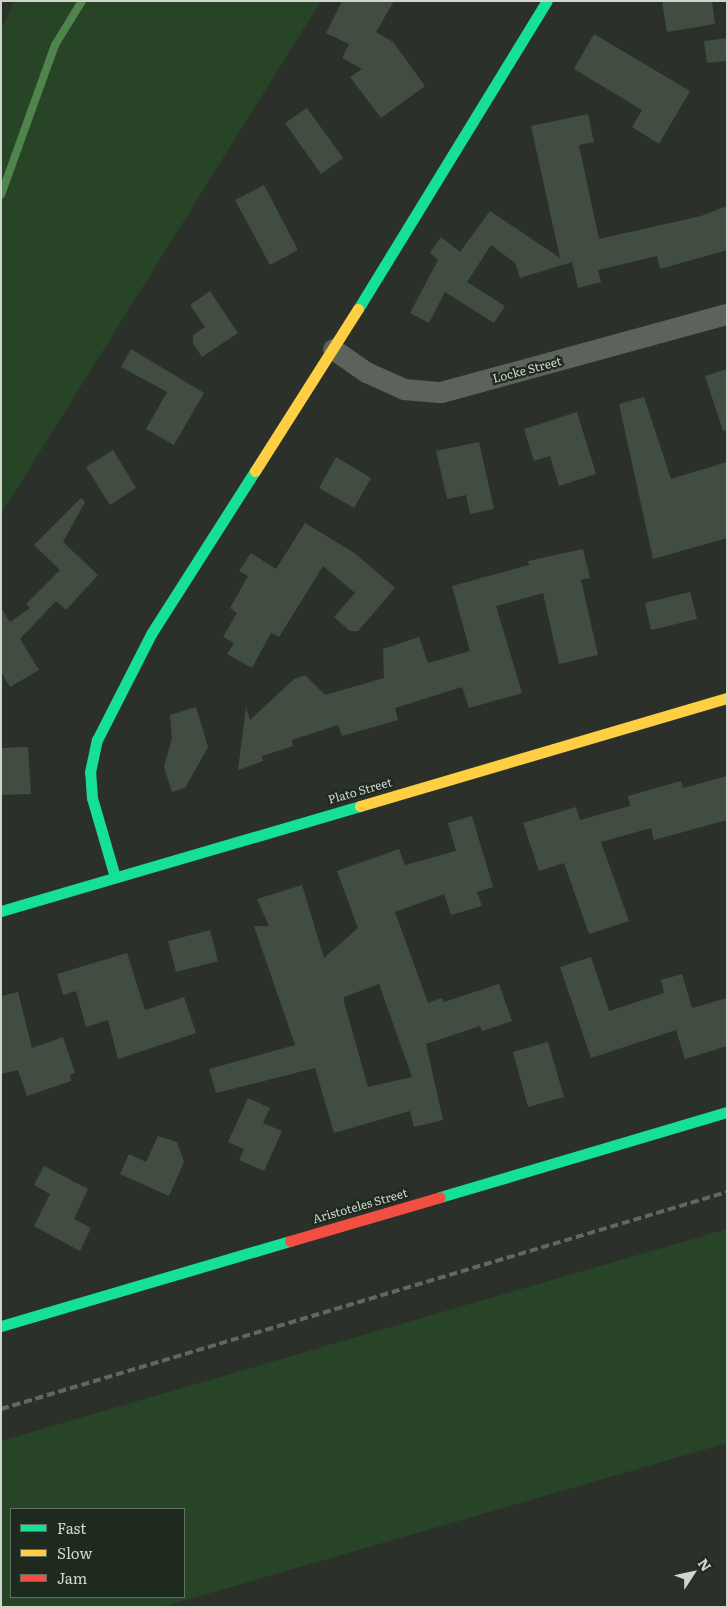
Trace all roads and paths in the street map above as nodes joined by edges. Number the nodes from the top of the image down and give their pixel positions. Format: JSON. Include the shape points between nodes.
{"nodes":[{"id":1,"x":547,"y":1,"type":"edge"},
{"id":2,"x":727,"y":314,"type":"edge"},
{"id":3,"x":332,"y":349,"type":"junction"},
{"id":4,"x":727,"y":698,"type":"edge"},
{"id":5,"x":115,"y":877,"type":"junction"},
{"id":6,"x":1,"y":910,"type":"edge"},
{"id":7,"x":727,"y":1112,"type":"edge"},
{"id":8,"x":1,"y":1326,"type":"edge"}],
"edges":[{"from":1,"to":3,"type":"street"},
{"from":2,"to":3,"type":"street","name":"Locke Street","via":[[441,392],[404,389],[366,372]]},
{"from":3,"to":5,"type":"street","via":[[151,634],[97,740],[90,772],[92,798]]},
{"from":4,"to":5,"type":"street","name":"Plato Street"},
{"from":5,"to":6,"type":"street","name":"Plato Street"},
{"from":7,"to":8,"type":"street","name":"Aristoteles Street"}]}
